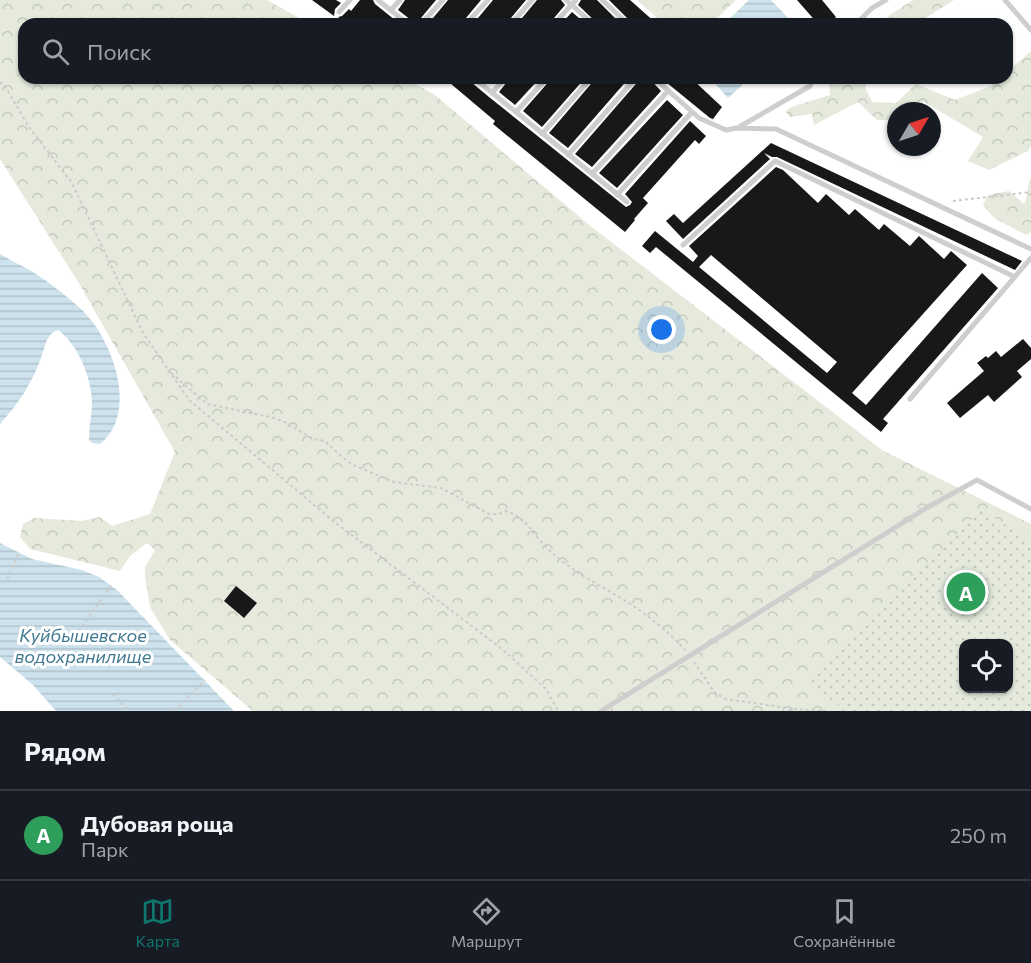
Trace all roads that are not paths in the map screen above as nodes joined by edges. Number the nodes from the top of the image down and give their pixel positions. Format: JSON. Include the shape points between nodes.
{"nodes":[{"id":1,"x":350,"y":0,"type":"edge"},
{"id":2,"x":378,"y":0,"type":"edge"},
{"id":3,"x":400,"y":0,"type":"edge"},
{"id":4,"x":443,"y":0,"type":"edge"},
{"id":5,"x":488,"y":0,"type":"edge"},
{"id":6,"x":532,"y":0,"type":"edge"},
{"id":7,"x":566,"y":0,"type":"edge"},
{"id":8,"x":602,"y":0,"type":"edge"},
{"id":9,"x":886,"y":0,"type":"edge"},
{"id":10,"x":1005,"y":0,"type":"edge"},
{"id":11,"x":573,"y":2,"type":"edge"},
{"id":12,"x":391,"y":10,"type":"junction"},
{"id":13,"x":339,"y":12,"type":"dead end"},
{"id":14,"x":401,"y":18,"type":"edge"},
{"id":15,"x":426,"y":18,"type":"edge"},
{"id":16,"x":472,"y":18,"type":"edge"},
{"id":17,"x":516,"y":18,"type":"edge"},
{"id":18,"x":559,"y":18,"type":"edge"},
{"id":19,"x":588,"y":18,"type":"edge"},
{"id":20,"x":622,"y":18,"type":"edge"},
{"id":21,"x":862,"y":18,"type":"edge"},
{"id":22,"x":1031,"y":30,"type":"edge"},
{"id":23,"x":481,"y":84,"type":"edge"},
{"id":24,"x":500,"y":84,"type":"edge"},
{"id":25,"x":542,"y":84,"type":"edge"},
{"id":26,"x":586,"y":84,"type":"edge"},
{"id":27,"x":631,"y":84,"type":"edge"},
{"id":28,"x":660,"y":84,"type":"edge"},
{"id":29,"x":811,"y":84,"type":"edge"},
{"id":30,"x":668,"y":91,"type":"junction"},
{"id":31,"x":492,"y":93,"type":"junction"},
{"id":32,"x":516,"y":112,"type":"junction"},
{"id":33,"x":692,"y":112,"type":"junction"},
{"id":34,"x":737,"y":128,"type":"junction"},
{"id":35,"x":542,"y":134,"type":"junction"},
{"id":36,"x":568,"y":154,"type":"junction"},
{"id":37,"x":592,"y":174,"type":"junction"},
{"id":38,"x":617,"y":195,"type":"junction"},
{"id":39,"x":627,"y":202,"type":"dead end"},
{"id":40,"x":683,"y":245,"type":"dead end"},
{"id":41,"x":1031,"y":249,"type":"edge"},
{"id":42,"x":1031,"y":258,"type":"edge"},
{"id":43,"x":1015,"y":277,"type":"junction"},
{"id":44,"x":910,"y":399,"type":"dead end"},
{"id":45,"x":1031,"y":509,"type":"edge"},
{"id":46,"x":601,"y":711,"type":"edge"}],
"edges":[{"from":1,"to":13,"type":"lane"},
{"from":2,"to":12,"type":"lane"},
{"from":3,"to":12,"type":"lane"},
{"from":4,"to":15,"type":"lane"},
{"from":5,"to":16,"type":"lane"},
{"from":6,"to":17,"type":"lane"},
{"from":7,"to":11,"type":"lane"},
{"from":8,"to":20,"type":"lane"},
{"from":9,"to":21,"type":"lane"},
{"from":10,"to":22,"type":"lane"},
{"from":11,"to":18,"type":"lane"},
{"from":11,"to":19,"type":"lane"},
{"from":12,"to":14,"type":"lane"},
{"from":23,"to":31,"type":"lane"},
{"from":24,"to":31,"type":"lane"},
{"from":25,"to":32,"type":"lane"},
{"from":26,"to":35,"type":"lane"},
{"from":27,"to":36,"type":"lane"},
{"from":28,"to":30,"type":"lane"},
{"from":29,"to":34,"type":"lane"},
{"from":30,"to":33,"type":"lane"},
{"from":30,"to":37,"type":"lane"},
{"from":31,"to":32,"type":"lane"},
{"from":32,"to":35,"type":"lane"},
{"from":33,"to":34,"type":"lane","via":[[726,130]]},
{"from":33,"to":38,"type":"lane"},
{"from":34,"to":41,"type":"lane","via":[[776,129]]},
{"from":35,"to":36,"type":"lane"},
{"from":36,"to":37,"type":"lane"},
{"from":37,"to":38,"type":"lane"},
{"from":38,"to":39,"type":"lane"},
{"from":40,"to":43,"type":"lane","via":[[775,161]]},
{"from":42,"to":43,"type":"lane"},
{"from":43,"to":44,"type":"lane"},
{"from":45,"to":46,"type":"lane","via":[[977,480]]}]}
